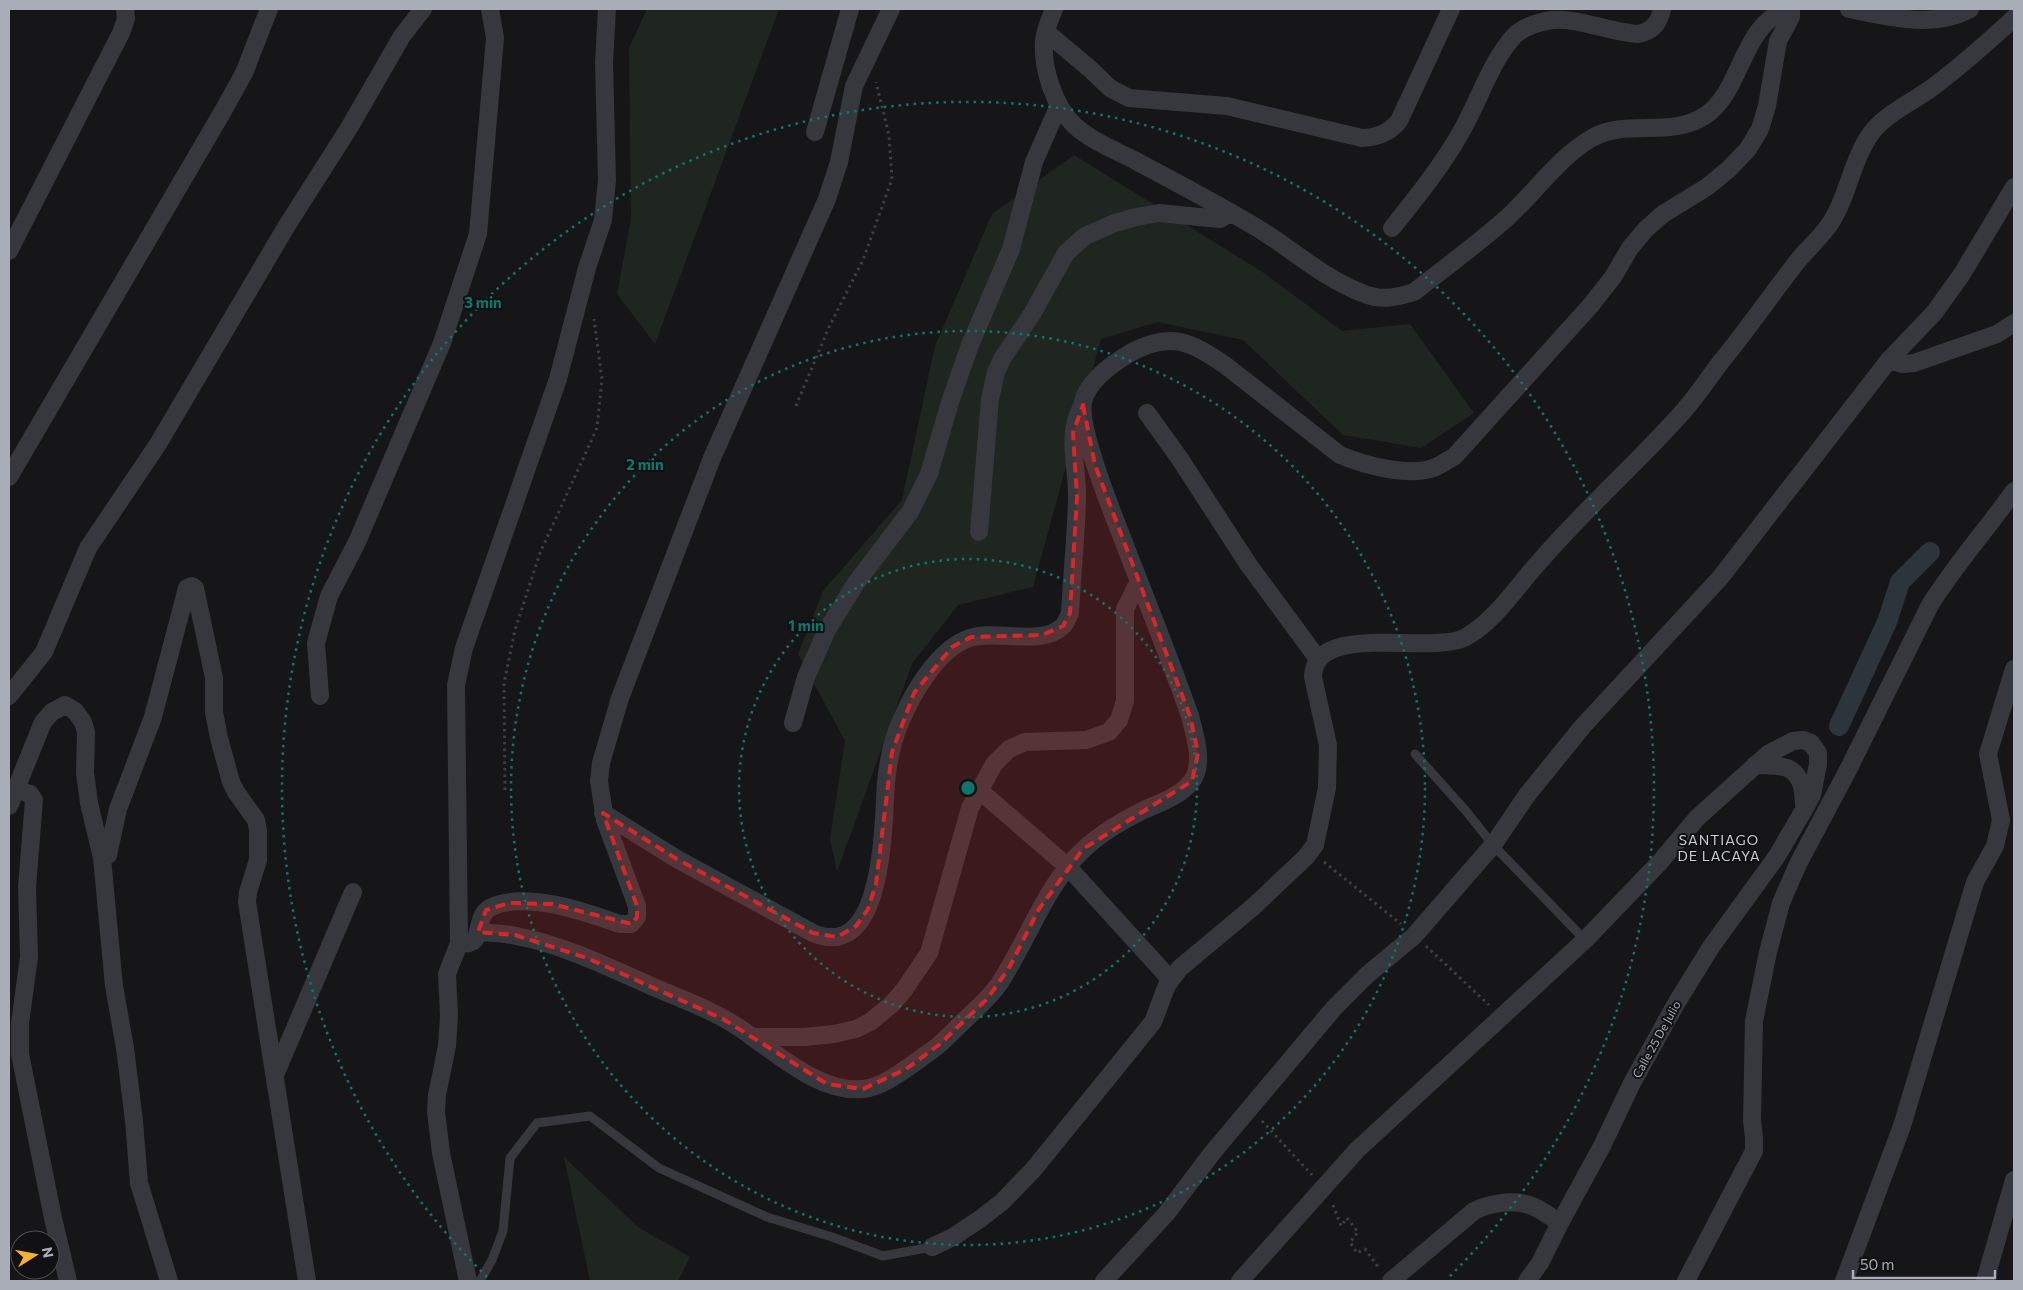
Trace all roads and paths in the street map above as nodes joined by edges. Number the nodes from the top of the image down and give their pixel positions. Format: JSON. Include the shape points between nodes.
{"nodes":[{"id":1,"x":125,"y":9,"type":"edge"},
{"id":2,"x":269,"y":9,"type":"edge"},
{"id":3,"x":423,"y":9,"type":"edge"},
{"id":4,"x":490,"y":9,"type":"edge"},
{"id":5,"x":607,"y":9,"type":"edge"},
{"id":6,"x":850,"y":9,"type":"edge"},
{"id":7,"x":891,"y":9,"type":"edge"},
{"id":8,"x":1054,"y":9,"type":"edge"},
{"id":9,"x":1451,"y":9,"type":"edge"},
{"id":10,"x":1662,"y":9,"type":"edge"},
{"id":11,"x":1789,"y":9,"type":"edge"},
{"id":12,"x":1849,"y":9,"type":"edge"},
{"id":13,"x":1970,"y":9,"type":"edge"},
{"id":14,"x":2014,"y":18,"type":"edge"},
{"id":15,"x":1046,"y":32,"type":"junction"},
{"id":16,"x":870,"y":55,"type":"junction"},
{"id":17,"x":1059,"y":105,"type":"junction"},
{"id":18,"x":815,"y":132,"type":"dead end"},
{"id":19,"x":2014,"y":186,"type":"edge"},
{"id":20,"x":1230,"y":213,"type":"junction"},
{"id":21,"x":1392,"y":228,"type":"dead end"},
{"id":22,"x":9,"y":251,"type":"edge"},
{"id":23,"x":593,"y":314,"type":"dead end"},
{"id":24,"x":2014,"y":323,"type":"edge"},
{"id":25,"x":1889,"y":360,"type":"junction"},
{"id":26,"x":1083,"y":405,"type":"junction"},
{"id":27,"x":796,"y":406,"type":"dead end"},
{"id":28,"x":1146,"y":413,"type":"dead end"},
{"id":29,"x":9,"y":477,"type":"edge"},
{"id":30,"x":2014,"y":490,"type":"edge"},
{"id":31,"x":979,"y":532,"type":"dead end"},
{"id":32,"x":1138,"y":580,"type":"junction"},
{"id":33,"x":1318,"y":660,"type":"junction"},
{"id":34,"x":2014,"y":669,"type":"edge"},
{"id":35,"x":9,"y":696,"type":"edge"},
{"id":36,"x":320,"y":696,"type":"dead end"},
{"id":37,"x":793,"y":723,"type":"dead end"},
{"id":38,"x":1415,"y":754,"type":"dead end"},
{"id":39,"x":1756,"y":765,"type":"junction"},
{"id":40,"x":16,"y":789,"type":"junction"},
{"id":41,"x":505,"y":790,"type":"dead end"},
{"id":42,"x":979,"y":790,"type":"junction"},
{"id":43,"x":9,"y":806,"type":"edge"},
{"id":44,"x":1805,"y":808,"type":"junction"},
{"id":45,"x":603,"y":813,"type":"junction"},
{"id":46,"x":1493,"y":845,"type":"junction"},
{"id":47,"x":1777,"y":856,"type":"junction"},
{"id":48,"x":102,"y":858,"type":"junction"},
{"id":49,"x":1798,"y":864,"type":"junction"},
{"id":50,"x":1068,"y":867,"type":"junction"},
{"id":51,"x":353,"y":892,"type":"dead end"},
{"id":52,"x":478,"y":932,"type":"junction"},
{"id":53,"x":1585,"y":940,"type":"junction"},
{"id":54,"x":459,"y":943,"type":"junction"},
{"id":55,"x":1171,"y":980,"type":"junction"},
{"id":56,"x":752,"y":1038,"type":"junction"},
{"id":57,"x":274,"y":1075,"type":"junction"},
{"id":58,"x":2014,"y":1180,"type":"edge"},
{"id":59,"x":1560,"y":1223,"type":"junction"},
{"id":60,"x":932,"y":1247,"type":"joint"},
{"id":61,"x":68,"y":1281,"type":"edge"},
{"id":62,"x":170,"y":1281,"type":"edge"},
{"id":63,"x":307,"y":1281,"type":"edge"},
{"id":64,"x":468,"y":1281,"type":"edge"},
{"id":65,"x":480,"y":1281,"type":"edge"},
{"id":66,"x":1104,"y":1281,"type":"edge"},
{"id":67,"x":1240,"y":1281,"type":"edge"},
{"id":68,"x":1391,"y":1281,"type":"edge"},
{"id":69,"x":1526,"y":1281,"type":"edge"},
{"id":70,"x":1686,"y":1281,"type":"edge"},
{"id":71,"x":1844,"y":1281,"type":"edge"},
{"id":72,"x":1984,"y":1281,"type":"edge"}],
"edges":[{"from":1,"to":22,"type":"street","via":[[126,20],[121,33]]},
{"from":2,"to":29,"type":"street","via":[[244,73],[223,111]]},
{"from":3,"to":35,"type":"street","via":[[402,36],[158,444],[88,548],[44,652]]},
{"from":4,"to":36,"type":"street","via":[[495,38],[478,234],[442,343],[357,542],[329,596],[316,643]]},
{"from":5,"to":54,"type":"street","via":[[603,220],[558,379],[464,648],[456,686]]},
{"from":6,"to":18,"type":"street"},
{"from":7,"to":16,"type":"street"},
{"from":8,"to":15,"type":"street"},
{"from":9,"to":15,"type":"street","via":[[1400,120],[1385,134],[1368,138],[1350,137],[1226,106],[1128,98],[1110,88]]},
{"from":10,"to":21,"type":"street","via":[[1660,20],[1647,33],[1556,20],[1527,27],[1516,34],[1508,43],[1461,133]]},
{"from":11,"to":20,"type":"street","via":[[1773,16],[1756,34],[1727,89],[1705,116],[1669,128],[1620,130],[1593,137],[1564,160],[1509,216],[1414,292],[1395,298],[1362,293]]},
{"from":11,"to":26,"type":"street","via":[[1791,17],[1778,41],[1767,106],[1760,129],[1748,149],[1707,187],[1663,214],[1646,229],[1558,344],[1454,457],[1433,468],[1416,471],[1394,470],[1354,461],[1340,455],[1208,353],[1170,339],[1144,346],[1105,371],[1086,393]]},
{"from":12,"to":13,"type":"street","via":[[1930,21],[1950,18]]},
{"from":14,"to":33,"type":"street","via":[[1934,86],[1873,131],[1828,226],[1681,414],[1565,532],[1491,618],[1465,638],[1454,641],[1357,644],[1333,649]]},
{"from":15,"to":17,"type":"street","via":[[1048,81]]},
{"from":16,"to":27,"type":"path","via":[[889,135],[892,179],[862,260]]},
{"from":16,"to":45,"type":"street","via":[[854,86],[839,162],[827,199],[712,458],[620,698],[601,763],[599,780]]},
{"from":17,"to":20,"type":"street","via":[[1073,124],[1090,138]]},
{"from":17,"to":37,"type":"street","via":[[1034,162],[1011,249],[970,345],[929,474],[910,512],[861,575],[827,630],[806,677]]},
{"from":19,"to":25,"type":"street","via":[[1940,305]]},
{"from":20,"to":31,"type":"street","via":[[1220,219],[1159,213],[1136,217],[1084,236],[1066,253],[996,372],[990,399]]},
{"from":23,"to":41,"type":"path","via":[[602,378],[597,428],[540,553],[516,630],[504,683]]},
{"from":24,"to":25,"type":"street","via":[[1997,334],[1914,363]]},
{"from":25,"to":46,"type":"street","via":[[1720,578],[1583,726],[1527,795]]},
{"from":26,"to":32,"type":"street","via":[[1095,465]]},
{"from":26,"to":45,"type":"street","via":[[1076,418],[1074,433],[1077,497],[1070,613],[1063,626],[1042,635],[971,637],[952,647],[914,693],[899,725],[886,780],[876,884],[868,909],[851,931],[836,937],[813,933],[677,859]]},
{"from":28,"to":33,"type":"street","via":[[1185,466],[1248,564]]},
{"from":30,"to":49,"type":"street","via":[[1930,605]]},
{"from":32,"to":42,"type":"street","via":[[1125,609],[1124,701],[1119,720],[1109,732],[1086,740],[1025,742],[1010,749],[994,764]]},
{"from":32,"to":50,"type":"street","via":[[1190,716],[1196,738],[1197,767],[1192,781],[1181,791],[1097,838]]},
{"from":33,"to":55,"type":"street","via":[[1313,668],[1313,677],[1328,744],[1327,788],[1315,845],[1306,857],[1180,968]]},
{"from":34,"to":71,"type":"street","via":[[1988,754],[2002,820],[1995,846],[1975,882],[1902,1126]]},
{"from":38,"to":46,"type":"lane"},
{"from":39,"to":44,"type":"street","via":[[1775,764],[1791,770],[1801,784]]},
{"from":39,"to":44,"type":"street","name":"Calle 25 De Julio","via":[[1768,754],[1793,741],[1810,743],[1818,753],[1818,764],[1812,795]]},
{"from":39,"to":53,"type":"street","name":"Calle 25 De Julio","via":[[1696,818],[1660,862]]},
{"from":40,"to":43,"type":"street"},
{"from":40,"to":48,"type":"street","via":[[43,722],[65,705],[75,711],[86,732],[85,773]]},
{"from":40,"to":61,"type":"street","via":[[30,794],[34,800],[28,887],[28,957],[20,1022],[20,1054]]},
{"from":42,"to":50,"type":"street"},
{"from":42,"to":56,"type":"street","via":[[970,808],[929,953],[904,990],[870,1022],[856,1029],[804,1037]]},
{"from":44,"to":47,"type":"street","name":"Calle 25 De Julio"},
{"from":45,"to":52,"type":"street","via":[[637,906],[638,912],[631,924],[620,924],[552,904],[509,902],[486,910],[480,919]]},
{"from":46,"to":53,"type":"lane"},
{"from":46,"to":66,"type":"street","via":[[1414,936],[1367,974],[1334,1008],[1213,1152],[1166,1214]]},
{"from":47,"to":49,"type":"street"},
{"from":47,"to":59,"type":"street","name":"Calle 25 De Julio","via":[[1711,947],[1677,1002]]},
{"from":48,"to":57,"type":"street","via":[[108,855],[118,809],[153,717],[187,588],[192,586],[214,678],[214,712],[226,766],[236,792],[256,820],[258,830],[258,860],[247,902]]},
{"from":48,"to":62,"type":"street","via":[[114,986],[125,1048],[139,1183]]},
{"from":49,"to":70,"type":"street","via":[[1781,903],[1754,1021],[1754,1151]]},
{"from":50,"to":55,"type":"street"},
{"from":50,"to":56,"type":"street","via":[[1039,909],[1009,968],[987,999],[940,1044],[885,1081],[864,1089],[827,1084]]},
{"from":51,"to":57,"type":"street"},
{"from":52,"to":54,"type":"street","via":[[478,937],[470,943]]},
{"from":52,"to":56,"type":"street","via":[[515,935],[587,958],[686,1001],[743,1030]]},
{"from":53,"to":67,"type":"street","name":"Calle 25 De Julio","via":[[1358,1150]]},
{"from":54,"to":64,"type":"street","via":[[448,970],[447,1046],[436,1112],[441,1153]]},
{"from":55,"to":60,"type":"street","via":[[1152,1022],[1033,1170],[980,1219]]},
{"from":57,"to":63,"type":"street"},
{"from":58,"to":72,"type":"street"},
{"from":59,"to":68,"type":"street","via":[[1531,1206],[1498,1203],[1484,1206]]},
{"from":59,"to":69,"type":"street","name":"Calle 25 De Julio","via":[[1540,1263]]},
{"from":60,"to":65,"type":"lane","via":[[883,1256],[832,1236],[767,1217],[659,1168],[590,1116],[537,1123],[510,1158],[503,1231]]}]}
